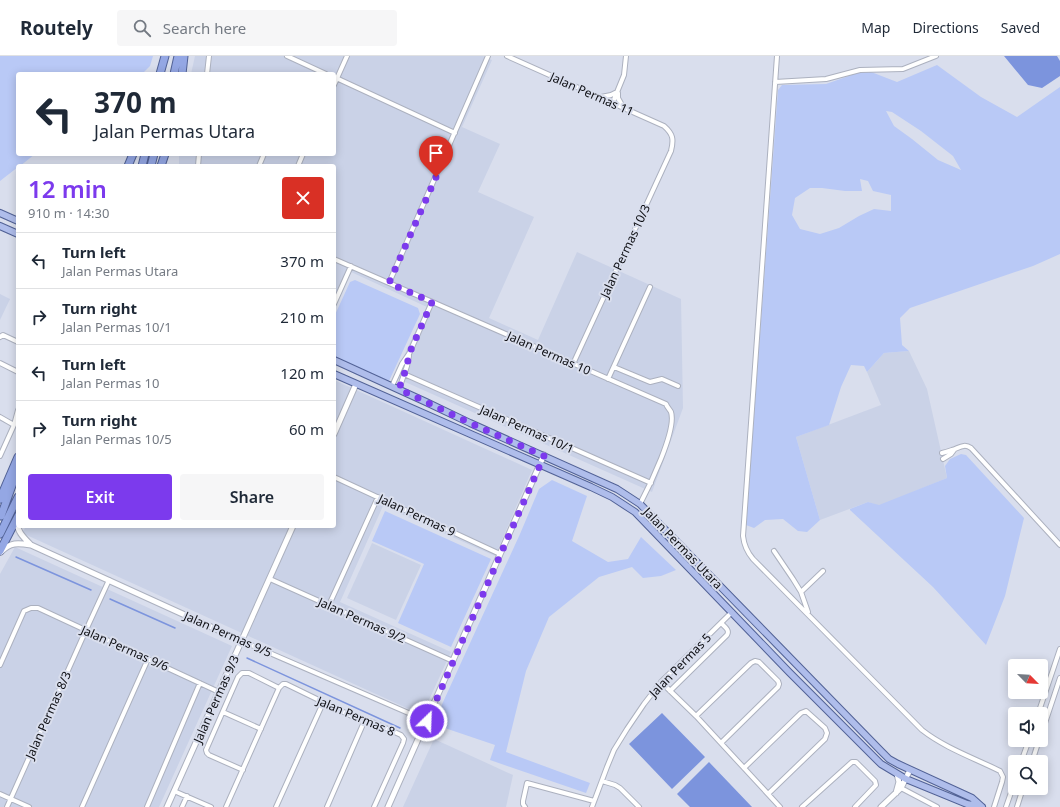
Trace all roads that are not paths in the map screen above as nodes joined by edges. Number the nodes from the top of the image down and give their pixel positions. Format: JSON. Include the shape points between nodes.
{"nodes":[{"id":1,"x":165,"y":56,"type":"edge"},
{"id":2,"x":168,"y":56,"type":"edge"},
{"id":3,"x":178,"y":56,"type":"edge"},
{"id":4,"x":184,"y":56,"type":"edge"},
{"id":5,"x":210,"y":56,"type":"edge"},
{"id":6,"x":287,"y":56,"type":"edge"},
{"id":7,"x":347,"y":56,"type":"edge"},
{"id":8,"x":488,"y":56,"type":"edge"},
{"id":9,"x":507,"y":56,"type":"edge"},
{"id":10,"x":626,"y":56,"type":"edge"},
{"id":11,"x":777,"y":56,"type":"edge"},
{"id":12,"x":936,"y":56,"type":"edge"},
{"id":13,"x":161,"y":72,"type":"edge"},
{"id":14,"x":164,"y":72,"type":"edge"},
{"id":15,"x":174,"y":72,"type":"edge"},
{"id":16,"x":182,"y":72,"type":"edge"},
{"id":17,"x":207,"y":72,"type":"edge"},
{"id":18,"x":322,"y":72,"type":"edge"},
{"id":19,"x":336,"y":78,"type":"edge"},
{"id":20,"x":775,"y":82,"type":"junction"},
{"id":21,"x":617,"y":92,"type":"junction"},
{"id":22,"x":601,"y":97,"type":"junction"},
{"id":23,"x":613,"y":102,"type":"junction"},
{"id":24,"x":624,"y":108,"type":"junction"},
{"id":25,"x":455,"y":133,"type":"junction"},
{"id":26,"x":672,"y":137,"type":"joint"},
{"id":27,"x":0,"y":213,"type":"edge"},
{"id":28,"x":16,"y":220,"type":"edge"},
{"id":29,"x":0,"y":226,"type":"edge"},
{"id":30,"x":16,"y":233,"type":"edge"},
{"id":31,"x":336,"y":260,"type":"edge"},
{"id":32,"x":350,"y":266,"type":"junction"},
{"id":33,"x":389,"y":283,"type":"junction"},
{"id":34,"x":650,"y":287,"type":"dead end"},
{"id":35,"x":336,"y":299,"type":"edge"},
{"id":36,"x":432,"y":302,"type":"junction"},
{"id":37,"x":0,"y":337,"type":"edge"},
{"id":38,"x":16,"y":341,"type":"edge"},
{"id":39,"x":409,"y":354,"type":"junction"},
{"id":40,"x":336,"y":361,"type":"edge"},
{"id":41,"x":0,"y":363,"type":"edge"},
{"id":42,"x":573,"y":364,"type":"junction"},
{"id":43,"x":614,"y":367,"type":"junction"},
{"id":44,"x":16,"y":371,"type":"edge"},
{"id":45,"x":404,"y":374,"type":"junction"},
{"id":46,"x":336,"y":375,"type":"edge"},
{"id":47,"x":608,"y":379,"type":"junction"},
{"id":48,"x":356,"y":384,"type":"junction"},
{"id":49,"x":392,"y":386,"type":"junction"},
{"id":50,"x":678,"y":386,"type":"dead end"},
{"id":51,"x":399,"y":389,"type":"junction"},
{"id":52,"x":0,"y":417,"type":"edge"},
{"id":53,"x":16,"y":417,"type":"edge"},
{"id":54,"x":470,"y":423,"type":"junction"},
{"id":55,"x":14,"y":424,"type":"junction"},
{"id":56,"x":336,"y":429,"type":"edge"},
{"id":57,"x":466,"y":433,"type":"junction"},
{"id":58,"x":954,"y":450,"type":"junction"},
{"id":59,"x":942,"y":453,"type":"dead end"},
{"id":60,"x":0,"y":456,"type":"edge"},
{"id":61,"x":544,"y":456,"type":"junction"},
{"id":62,"x":943,"y":459,"type":"dead end"},
{"id":63,"x":16,"y":463,"type":"edge"},
{"id":64,"x":540,"y":465,"type":"junction"},
{"id":65,"x":16,"y":475,"type":"edge"},
{"id":66,"x":336,"y":478,"type":"edge"},
{"id":67,"x":651,"y":483,"type":"junction"},
{"id":68,"x":16,"y":484,"type":"edge"},
{"id":69,"x":378,"y":497,"type":"junction"},
{"id":70,"x":0,"y":499,"type":"edge"},
{"id":71,"x":16,"y":501,"type":"edge"},
{"id":72,"x":640,"y":504,"type":"junction"},
{"id":73,"x":1,"y":518,"type":"edge"},
{"id":74,"x":16,"y":520,"type":"edge"},
{"id":75,"x":17,"y":528,"type":"edge"},
{"id":76,"x":293,"y":528,"type":"edge"},
{"id":77,"x":0,"y":534,"type":"edge"},
{"id":78,"x":31,"y":545,"type":"junction"},
{"id":79,"x":1060,"y":545,"type":"edge"},
{"id":80,"x":774,"y":551,"type":"dead end"},
{"id":81,"x":0,"y":552,"type":"edge"},
{"id":82,"x":500,"y":554,"type":"junction"},
{"id":83,"x":823,"y":571,"type":"dead end"},
{"id":84,"x":270,"y":579,"type":"junction"},
{"id":85,"x":108,"y":580,"type":"junction"},
{"id":86,"x":801,"y":592,"type":"junction"},
{"id":87,"x":329,"y":605,"type":"junction"},
{"id":88,"x":732,"y":612,"type":"junction"},
{"id":89,"x":808,"y":615,"type":"junction"},
{"id":90,"x":721,"y":623,"type":"junction"},
{"id":91,"x":86,"y":630,"type":"junction"},
{"id":92,"x":242,"y":641,"type":"junction"},
{"id":93,"x":1060,"y":649,"type":"edge"},
{"id":94,"x":148,"y":659,"type":"junction"},
{"id":95,"x":453,"y":661,"type":"junction"},
{"id":96,"x":0,"y":665,"type":"edge"},
{"id":97,"x":1060,"y":678,"type":"edge"},
{"id":98,"x":661,"y":682,"type":"junction"},
{"id":99,"x":200,"y":683,"type":"junction"},
{"id":100,"x":279,"y":688,"type":"junction"},
{"id":101,"x":670,"y":690,"type":"junction"},
{"id":102,"x":219,"y":692,"type":"junction"},
{"id":103,"x":324,"y":703,"type":"junction"},
{"id":104,"x":1040,"y":707,"type":"edge"},
{"id":105,"x":223,"y":712,"type":"junction"},
{"id":106,"x":1048,"y":714,"type":"edge"},
{"id":107,"x":696,"y":716,"type":"junction"},
{"id":108,"x":427,"y":721,"type":"junction"},
{"id":109,"x":364,"y":722,"type":"junction"},
{"id":110,"x":261,"y":729,"type":"junction"},
{"id":111,"x":721,"y":743,"type":"junction"},
{"id":112,"x":1037,"y":747,"type":"edge"},
{"id":113,"x":1034,"y":755,"type":"edge"},
{"id":114,"x":744,"y":768,"type":"junction"},
{"id":115,"x":243,"y":770,"type":"junction"},
{"id":116,"x":910,"y":770,"type":"junction"},
{"id":117,"x":897,"y":774,"type":"junction"},
{"id":118,"x":906,"y":779,"type":"junction"},
{"id":119,"x":602,"y":781,"type":"junction"},
{"id":120,"x":901,"y":788,"type":"junction"},
{"id":121,"x":174,"y":791,"type":"junction"},
{"id":122,"x":896,"y":793,"type":"junction"},
{"id":123,"x":0,"y":794,"type":"edge"},
{"id":124,"x":768,"y":794,"type":"junction"},
{"id":125,"x":1010,"y":795,"type":"edge"},
{"id":126,"x":1021,"y":795,"type":"edge"},
{"id":127,"x":187,"y":796,"type":"junction"},
{"id":128,"x":11,"y":799,"type":"junction"},
{"id":129,"x":594,"y":801,"type":"junction"},
{"id":130,"x":7,"y":807,"type":"edge"},
{"id":131,"x":29,"y":807,"type":"edge"},
{"id":132,"x":82,"y":807,"type":"edge"},
{"id":133,"x":147,"y":807,"type":"edge"},
{"id":134,"x":167,"y":807,"type":"edge"},
{"id":135,"x":182,"y":807,"type":"edge"},
{"id":136,"x":212,"y":807,"type":"edge"},
{"id":137,"x":226,"y":807,"type":"edge"},
{"id":138,"x":276,"y":807,"type":"edge"},
{"id":139,"x":327,"y":807,"type":"edge"},
{"id":140,"x":374,"y":807,"type":"edge"},
{"id":141,"x":388,"y":807,"type":"edge"},
{"id":142,"x":525,"y":807,"type":"edge"},
{"id":143,"x":592,"y":807,"type":"edge"},
{"id":144,"x":639,"y":807,"type":"edge"},
{"id":145,"x":780,"y":807,"type":"edge"},
{"id":146,"x":802,"y":807,"type":"edge"},
{"id":147,"x":855,"y":807,"type":"edge"},
{"id":148,"x":881,"y":807,"type":"edge"},
{"id":149,"x":937,"y":807,"type":"edge"},
{"id":150,"x":982,"y":807,"type":"edge"},
{"id":151,"x":994,"y":807,"type":"edge"},
{"id":152,"x":1006,"y":807,"type":"edge"},
{"id":153,"x":1017,"y":807,"type":"edge"}],
"edges":[{"from":1,"to":13,"type":"highway"},
{"from":2,"to":14,"type":"highway"},
{"from":3,"to":15,"type":"highway"},
{"from":4,"to":16,"type":"highway"},
{"from":5,"to":17,"type":"street"},
{"from":6,"to":18,"type":"street"},
{"from":7,"to":19,"type":"street"},
{"from":8,"to":25,"type":"street"},
{"from":9,"to":22,"type":"street","name":"Jalan Permas 11"},
{"from":10,"to":21,"type":"street","via":[[624,75]]},
{"from":11,"to":20,"type":"street"},
{"from":12,"to":20,"type":"street","via":[[903,69],[860,70],[826,80]]},
{"from":19,"to":25,"type":"street"},
{"from":20,"to":89,"type":"street","via":[[743,542],[749,554]]},
{"from":21,"to":22,"type":"street"},
{"from":21,"to":23,"type":"street"},
{"from":21,"to":24,"type":"street"},
{"from":22,"to":23,"type":"street","name":"Jalan Permas 11"},
{"from":23,"to":24,"type":"street","name":"Jalan Permas 11"},
{"from":24,"to":26,"type":"street","name":"Jalan Permas 11","via":[[664,126]]},
{"from":25,"to":33,"type":"street"},
{"from":26,"to":42,"type":"street","name":"Jalan Permas 10/3","via":[[671,151]]},
{"from":27,"to":28,"type":"main road"},
{"from":29,"to":30,"type":"main road"},
{"from":31,"to":32,"type":"street","name":"Jalan Permas 10"},
{"from":32,"to":33,"type":"street","name":"Jalan Permas 10"},
{"from":32,"to":35,"type":"street"},
{"from":33,"to":36,"type":"street","name":"Jalan Permas 10"},
{"from":34,"to":43,"type":"street"},
{"from":36,"to":39,"type":"street"},
{"from":36,"to":42,"type":"street","name":"Jalan Permas 10"},
{"from":37,"to":38,"type":"street","via":[[5,335]]},
{"from":39,"to":45,"type":"street"},
{"from":39,"to":49,"type":"street"},
{"from":40,"to":49,"type":"main road","name":"Jalan Permas Utara"},
{"from":41,"to":44,"type":"street"},
{"from":42,"to":47,"type":"street","name":"Jalan Permas 10"},
{"from":43,"to":47,"type":"street"},
{"from":43,"to":50,"type":"street","via":[[650,382],[662,379]]},
{"from":45,"to":51,"type":"street"},
{"from":45,"to":67,"type":"street","name":"Jalan Permas 10/1"},
{"from":46,"to":48,"type":"main road","name":"Jalan Permas Utara"},
{"from":47,"to":67,"type":"street","name":"Jalan Permas 10","via":[[666,404],[671,412],[672,422],[665,447]]},
{"from":48,"to":56,"type":"street"},
{"from":48,"to":57,"type":"main road","name":"Jalan Permas Utara"},
{"from":49,"to":51,"type":"main road","name":"Jalan Permas Utara"},
{"from":51,"to":54,"type":"main road","name":"Jalan Permas Utara"},
{"from":52,"to":55,"type":"street"},
{"from":53,"to":55,"type":"street"},
{"from":54,"to":57,"type":"main road","via":[[471,428]]},
{"from":54,"to":61,"type":"main road","name":"Jalan Permas Utara"},
{"from":55,"to":60,"type":"street"},
{"from":57,"to":64,"type":"main road","name":"Jalan Permas Utara"},
{"from":58,"to":59,"type":"street"},
{"from":58,"to":62,"type":"street"},
{"from":58,"to":79,"type":"street","via":[[965,445],[971,448]]},
{"from":61,"to":64,"type":"street"},
{"from":61,"to":72,"type":"main road","name":"Jalan Permas Utara","via":[[617,489]]},
{"from":63,"to":70,"type":"highway"},
{"from":64,"to":82,"type":"street"},
{"from":64,"to":88,"type":"main road","name":"Jalan Permas Utara","via":[[612,497],[635,512]]},
{"from":65,"to":73,"type":"highway"},
{"from":66,"to":69,"type":"street","name":"Jalan Permas 9"},
{"from":67,"to":72,"type":"street","name":"Jalan Permas 10"},
{"from":68,"to":73,"type":"highway"},
{"from":69,"to":82,"type":"street","name":"Jalan Permas 9"},
{"from":69,"to":87,"type":"street"},
{"from":71,"to":77,"type":"highway"},
{"from":72,"to":116,"type":"main road","name":"Jalan Permas Utara","via":[[870,741],[889,759]]},
{"from":74,"to":81,"type":"highway"},
{"from":75,"to":78,"type":"street","name":"Jalan Permas 9/5"},
{"from":76,"to":84,"type":"street","name":"Jalan Permas 9/3"},
{"from":78,"to":81,"type":"street","name":"Jalan Permas 9/5","via":[[11,544]]},
{"from":78,"to":85,"type":"street","name":"Jalan Permas 9/5"},
{"from":80,"to":86,"type":"street"},
{"from":82,"to":95,"type":"street"},
{"from":83,"to":86,"type":"street"},
{"from":84,"to":87,"type":"street","name":"Jalan Permas 9/2"},
{"from":84,"to":92,"type":"street","name":"Jalan Permas 9/3"},
{"from":85,"to":91,"type":"street","name":"Jalan Permas 8/3"},
{"from":85,"to":92,"type":"street","name":"Jalan Permas 9/5"},
{"from":86,"to":89,"type":"street"},
{"from":87,"to":95,"type":"street","name":"Jalan Permas 9/2"},
{"from":88,"to":90,"type":"street","name":"Jalan Permas 5"},
{"from":88,"to":117,"type":"main road","name":"Jalan Permas Utara","via":[[874,758]]},
{"from":89,"to":151,"type":"street","via":[[930,737],[1000,771],[1003,777]]},
{"from":90,"to":98,"type":"street","name":"Jalan Permas 5"},
{"from":90,"to":101,"type":"street","via":[[728,630],[727,635]]},
{"from":91,"to":94,"type":"street","name":"Jalan Permas 9/6"},
{"from":91,"to":96,"type":"street","name":"Jalan Permas 9/6","via":[[38,608],[24,610]]},
{"from":91,"to":128,"type":"street","name":"Jalan Permas 8/3"},
{"from":92,"to":102,"type":"street","name":"Jalan Permas 9/3"},
{"from":92,"to":108,"type":"street","name":"Jalan Permas 9/5"},
{"from":93,"to":104,"type":"street"},
{"from":94,"to":99,"type":"street","name":"Jalan Permas 9/6"},
{"from":94,"to":132,"type":"street"},
{"from":95,"to":108,"type":"street"},
{"from":97,"to":106,"type":"street"},
{"from":98,"to":101,"type":"street"},
{"from":98,"to":119,"type":"street","name":"Jalan Permas 5","via":[[626,729],[614,750]]},
{"from":99,"to":102,"type":"street","name":"Jalan Permas 9/6"},
{"from":99,"to":133,"type":"street"},
{"from":100,"to":103,"type":"street","name":"Jalan Permas 8","via":[[286,684]]},
{"from":100,"to":105,"type":"street","via":[[242,672]]},
{"from":100,"to":110,"type":"street"},
{"from":101,"to":107,"type":"street"},
{"from":102,"to":121,"type":"street","name":"Jalan Permas 9/3"},
{"from":103,"to":109,"type":"street","name":"Jalan Permas 8"},
{"from":103,"to":138,"type":"street"},
{"from":105,"to":110,"type":"street"},
{"from":105,"to":115,"type":"street","via":[[206,750],[207,753]]},
{"from":107,"to":111,"type":"street"},
{"from":107,"to":111,"type":"street","via":[[755,661],[778,681],[779,684]]},
{"from":108,"to":141,"type":"street"},
{"from":109,"to":139,"type":"street"},
{"from":109,"to":140,"type":"street","name":"Jalan Permas 8","via":[[401,735],[404,739]]},
{"from":110,"to":115,"type":"street"},
{"from":111,"to":114,"type":"street"},
{"from":112,"to":113,"type":"street"},
{"from":114,"to":124,"type":"street"},
{"from":114,"to":124,"type":"street","via":[[801,713],[806,711],[825,728],[825,739]]},
{"from":115,"to":137,"type":"street"},
{"from":116,"to":118,"type":"street"},
{"from":116,"to":150,"type":"main road","name":"Jalan Permas Utara","via":[[972,798]]},
{"from":117,"to":118,"type":"main road","name":"Jalan Permas Utara"},
{"from":117,"to":122,"type":"street","via":[[899,782]]},
{"from":118,"to":120,"type":"street"},
{"from":118,"to":150,"type":"main road","name":"Jalan Permas Utara","via":[[967,804]]},
{"from":119,"to":129,"type":"street","name":"Jalan Permas 5"},
{"from":119,"to":144,"type":"street","via":[[620,788]]},
{"from":120,"to":122,"type":"street"},
{"from":120,"to":149,"type":"street"},
{"from":121,"to":127,"type":"street"},
{"from":121,"to":134,"type":"street","name":"Jalan Permas 9/3"},
{"from":122,"to":148,"type":"street"},
{"from":123,"to":128,"type":"street"},
{"from":124,"to":145,"type":"street"},
{"from":125,"to":152,"type":"street"},
{"from":126,"to":153,"type":"street"},
{"from":127,"to":135,"type":"street"},
{"from":127,"to":136,"type":"street"},
{"from":128,"to":130,"type":"street","name":"Jalan Permas 8/3"},
{"from":128,"to":131,"type":"street"},
{"from":129,"to":142,"type":"street","via":[[528,782],[523,801]]},
{"from":129,"to":143,"type":"street","name":"Jalan Permas 5"},
{"from":146,"to":147,"type":"street","via":[[854,761],[876,781],[876,785]]}]}
